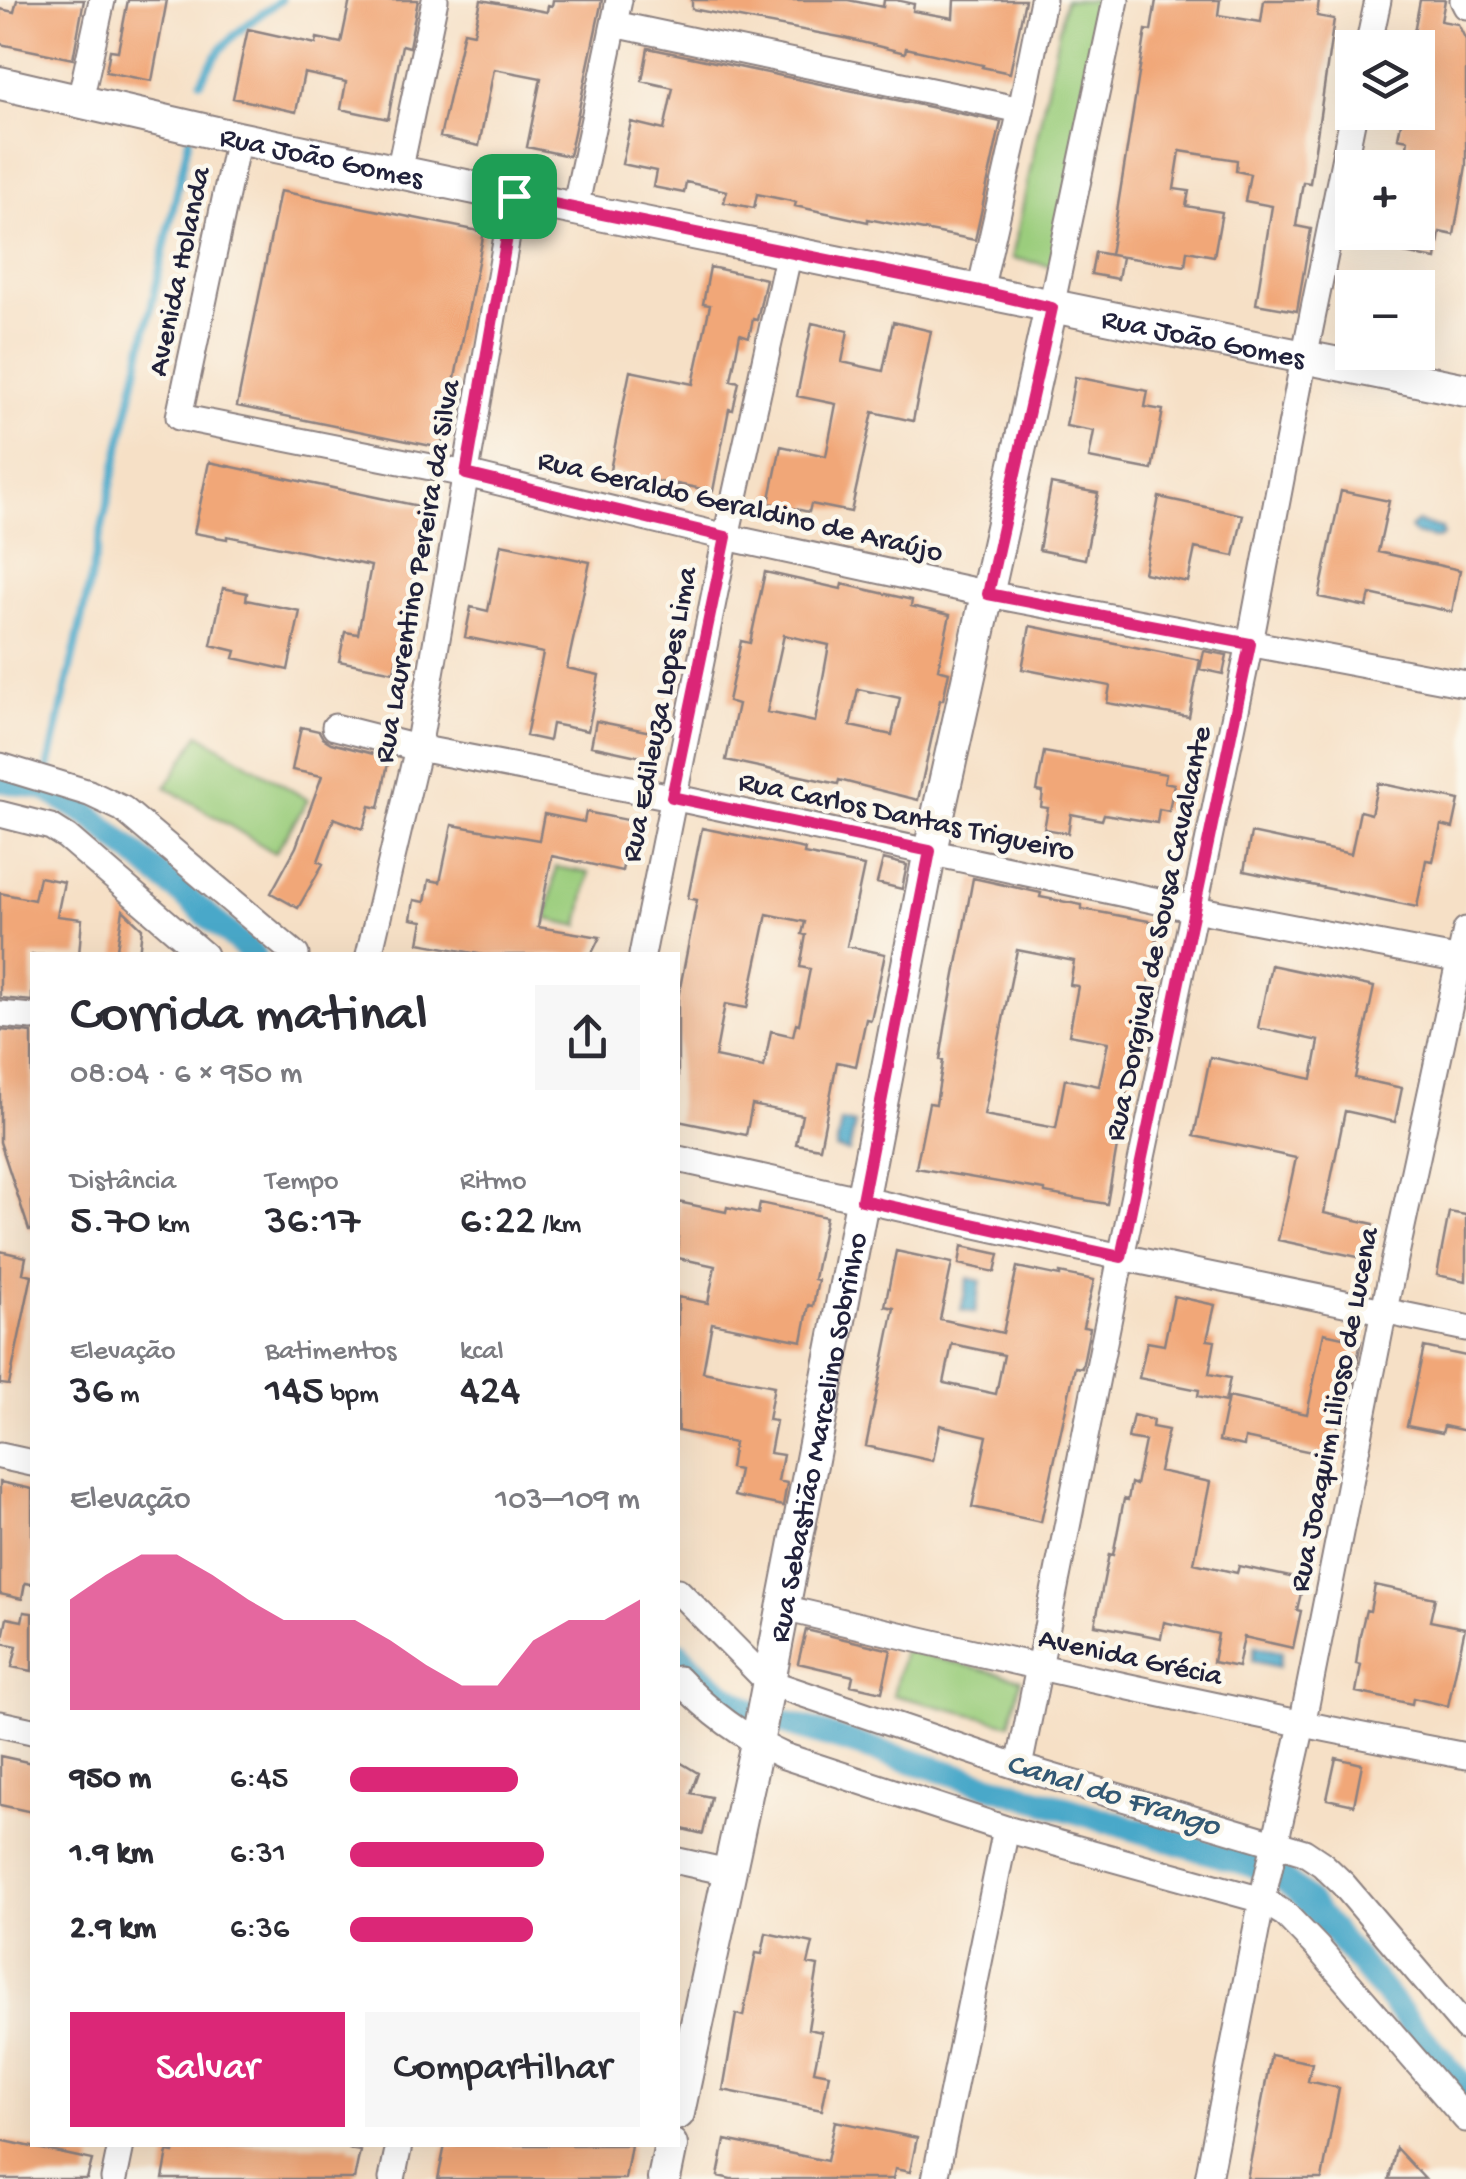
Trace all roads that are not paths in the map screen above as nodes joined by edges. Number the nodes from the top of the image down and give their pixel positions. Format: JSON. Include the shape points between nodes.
{"nodes":[{"id":1,"x":102,"y":0,"type":"edge"},
{"id":2,"x":435,"y":0,"type":"edge"},
{"id":3,"x":1042,"y":0,"type":"edge"},
{"id":4,"x":1116,"y":0,"type":"edge"},
{"id":5,"x":1378,"y":0,"type":"edge"},
{"id":6,"x":616,"y":12,"type":"edge"},
{"id":7,"x":1372,"y":30,"type":"edge"},
{"id":8,"x":0,"y":83,"type":"edge"},
{"id":9,"x":80,"y":101,"type":"junction"},
{"id":10,"x":1021,"y":110,"type":"junction"},
{"id":11,"x":1350,"y":130,"type":"edge"},
{"id":12,"x":238,"y":138,"type":"junction"},
{"id":13,"x":399,"y":172,"type":"junction"},
{"id":14,"x":514,"y":196,"type":"junction"},
{"id":15,"x":575,"y":209,"type":"junction"},
{"id":16,"x":788,"y":252,"type":"junction"},
{"id":17,"x":980,"y":291,"type":"junction"},
{"id":18,"x":1052,"y":308,"type":"junction"},
{"id":19,"x":1304,"y":358,"type":"junction"},
{"id":20,"x":1466,"y":390,"type":"edge"},
{"id":21,"x":178,"y":417,"type":"joint"},
{"id":22,"x":466,"y":474,"type":"junction"},
{"id":23,"x":726,"y":537,"type":"junction"},
{"id":24,"x":988,"y":594,"type":"junction"},
{"id":25,"x":1250,"y":644,"type":"junction"},
{"id":26,"x":1466,"y":684,"type":"edge"},
{"id":27,"x":335,"y":727,"type":"dead end"},
{"id":28,"x":418,"y":748,"type":"junction"},
{"id":29,"x":0,"y":766,"type":"edge"},
{"id":30,"x":672,"y":797,"type":"junction"},
{"id":31,"x":0,"y":814,"type":"edge"},
{"id":32,"x":930,"y":851,"type":"junction"},
{"id":33,"x":1195,"y":909,"type":"junction"},
{"id":34,"x":1466,"y":930,"type":"edge"},
{"id":35,"x":201,"y":952,"type":"edge"},
{"id":36,"x":292,"y":952,"type":"edge"},
{"id":37,"x":370,"y":952,"type":"edge"},
{"id":38,"x":643,"y":952,"type":"edge"},
{"id":39,"x":1463,"y":961,"type":"edge"},
{"id":40,"x":0,"y":1014,"type":"edge"},
{"id":41,"x":30,"y":1017,"type":"edge"},
{"id":42,"x":680,"y":1159,"type":"edge"},
{"id":43,"x":862,"y":1200,"type":"junction"},
{"id":44,"x":1121,"y":1257,"type":"junction"},
{"id":45,"x":1384,"y":1310,"type":"junction"},
{"id":46,"x":1466,"y":1328,"type":"edge"},
{"id":47,"x":0,"y":1456,"type":"edge"},
{"id":48,"x":30,"y":1462,"type":"edge"},
{"id":49,"x":680,"y":1593,"type":"edge"},
{"id":50,"x":783,"y":1608,"type":"junction"},
{"id":51,"x":1038,"y":1668,"type":"junction"},
{"id":52,"x":680,"y":1682,"type":"edge"},
{"id":53,"x":768,"y":1682,"type":"junction"},
{"id":54,"x":0,"y":1724,"type":"edge"},
{"id":55,"x":1302,"y":1725,"type":"junction"},
{"id":56,"x":30,"y":1731,"type":"edge"},
{"id":57,"x":757,"y":1743,"type":"junction"},
{"id":58,"x":1466,"y":1756,"type":"edge"},
{"id":59,"x":1019,"y":1766,"type":"junction"},
{"id":60,"x":1006,"y":1829,"type":"junction"},
{"id":61,"x":1276,"y":1842,"type":"junction"},
{"id":62,"x":680,"y":1861,"type":"edge"},
{"id":63,"x":728,"y":1872,"type":"junction"},
{"id":64,"x":1262,"y":1900,"type":"junction"},
{"id":65,"x":1466,"y":2028,"type":"edge"},
{"id":66,"x":680,"y":2103,"type":"edge"},
{"id":67,"x":1466,"y":2119,"type":"edge"},
{"id":68,"x":121,"y":2147,"type":"edge"},
{"id":69,"x":399,"y":2147,"type":"edge"},
{"id":70,"x":671,"y":2147,"type":"edge"},
{"id":71,"x":114,"y":2179,"type":"edge"},
{"id":72,"x":392,"y":2179,"type":"edge"},
{"id":73,"x":664,"y":2179,"type":"edge"},
{"id":74,"x":936,"y":2179,"type":"edge"},
{"id":75,"x":1208,"y":2179,"type":"edge"}],
"edges":[{"from":1,"to":9,"type":"street"},
{"from":2,"to":13,"type":"street"},
{"from":3,"to":10,"type":"street"},
{"from":4,"to":18,"type":"street"},
{"from":5,"to":7,"type":"street"},
{"from":6,"to":10,"type":"street"},
{"from":6,"to":15,"type":"street"},
{"from":8,"to":9,"type":"street","name":"Rua João Gomes"},
{"from":9,"to":12,"type":"street","name":"Rua João Gomes"},
{"from":10,"to":17,"type":"street"},
{"from":11,"to":19,"type":"street","name":"Rua Dorgival de Sousa Cavalcante"},
{"from":12,"to":13,"type":"street","name":"Rua João Gomes"},
{"from":12,"to":21,"type":"street","name":"Avenida Holanda"},
{"from":13,"to":14,"type":"street","name":"Rua João Gomes"},
{"from":14,"to":15,"type":"street","name":"Rua João Gomes"},
{"from":14,"to":22,"type":"street","name":"Rua Laurentino Pereira da Silva"},
{"from":15,"to":16,"type":"street","name":"Rua João Gomes"},
{"from":16,"to":17,"type":"street","name":"Rua João Gomes"},
{"from":16,"to":23,"type":"street","name":"Rua Edileuza Lopes Lima"},
{"from":17,"to":18,"type":"street","name":"Rua João Gomes"},
{"from":18,"to":19,"type":"street","name":"Rua João Gomes"},
{"from":18,"to":24,"type":"street","name":"Rua Sebastião Marcelino Sobrinho"},
{"from":19,"to":20,"type":"street","name":"Rua João Gomes"},
{"from":19,"to":25,"type":"street","name":"Rua Dorgival de Sousa Cavalcante"},
{"from":21,"to":22,"type":"street","name":"Rua Geraldo Geraldino de Araújo"},
{"from":22,"to":23,"type":"street","name":"Rua Geraldo Geraldino de Araújo"},
{"from":22,"to":28,"type":"street","name":"Rua Laurentino Pereira da Silva"},
{"from":23,"to":24,"type":"street","name":"Rua Geraldo Geraldino de Araújo"},
{"from":23,"to":30,"type":"street","name":"Rua Edileuza Lopes Lima"},
{"from":24,"to":25,"type":"street","name":"Rua Geraldo Geraldino de Araújo"},
{"from":24,"to":32,"type":"street","name":"Rua Sebastião Marcelino Sobrinho"},
{"from":25,"to":26,"type":"street","name":"Rua Geraldo Geraldino de Araújo"},
{"from":25,"to":33,"type":"street","name":"Rua Dorgival de Sousa Cavalcante"},
{"from":27,"to":28,"type":"street","name":"Rua Carlos Dantas Trigueiro"},
{"from":28,"to":30,"type":"street","name":"Rua Carlos Dantas Trigueiro"},
{"from":28,"to":37,"type":"street","name":"Rua Laurentino Pereira da Silva"},
{"from":29,"to":36,"type":"street","via":[[123,810]]},
{"from":30,"to":32,"type":"street","name":"Rua Carlos Dantas Trigueiro"},
{"from":30,"to":38,"type":"street","name":"Rua Edileuza Lopes Lima"},
{"from":31,"to":35,"type":"street","via":[[68,837]]},
{"from":32,"to":33,"type":"street","name":"Rua Carlos Dantas Trigueiro"},
{"from":32,"to":43,"type":"street","name":"Rua Sebastião Marcelino Sobrinho"},
{"from":33,"to":39,"type":"street","name":"Rua Carlos Dantas Trigueiro"},
{"from":33,"to":44,"type":"street","name":"Rua Dorgival de Sousa Cavalcante"},
{"from":34,"to":39,"type":"street","name":"Rua Joaquim Lilioso de Lucena"},
{"from":39,"to":45,"type":"street","name":"Rua Joaquim Lilioso de Lucena"},
{"from":40,"to":41,"type":"street"},
{"from":42,"to":43,"type":"street"},
{"from":43,"to":44,"type":"street"},
{"from":43,"to":50,"type":"street","name":"Rua Sebastião Marcelino Sobrinho"},
{"from":44,"to":45,"type":"street"},
{"from":44,"to":51,"type":"street","name":"Rua Dorgival de Sousa Cavalcante"},
{"from":45,"to":46,"type":"street"},
{"from":45,"to":55,"type":"street","name":"Rua Joaquim Lilioso de Lucena"},
{"from":47,"to":48,"type":"street"},
{"from":49,"to":53,"type":"street"},
{"from":50,"to":51,"type":"street","name":"Avenida Grécia"},
{"from":50,"to":53,"type":"street","name":"Rua Sebastião Marcelino Sobrinho"},
{"from":51,"to":55,"type":"street","name":"Avenida Grécia"},
{"from":51,"to":59,"type":"street","name":"Rua Dorgival de Sousa Cavalcante"},
{"from":52,"to":57,"type":"street"},
{"from":53,"to":57,"type":"street","name":"Rua Sebastião Marcelino Sobrinho"},
{"from":53,"to":59,"type":"street"},
{"from":54,"to":56,"type":"street"},
{"from":55,"to":58,"type":"street","name":"Avenida Grécia"},
{"from":55,"to":61,"type":"street","name":"Rua Joaquim Lilioso de Lucena"},
{"from":57,"to":60,"type":"street"},
{"from":57,"to":63,"type":"street","name":"Rua Sebastião Marcelino Sobrinho"},
{"from":59,"to":61,"type":"street"},
{"from":60,"to":64,"type":"street"},
{"from":60,"to":74,"type":"street"},
{"from":61,"to":64,"type":"street","name":"Rua Joaquim Lilioso de Lucena"},
{"from":61,"to":65,"type":"street","via":[[1304,1852],[1343,1884]]},
{"from":62,"to":63,"type":"street"},
{"from":63,"to":66,"type":"street","name":"Rua Sebastião Marcelino Sobrinho"},
{"from":64,"to":67,"type":"street","via":[[1317,1947]]},
{"from":64,"to":75,"type":"street","name":"Rua Joaquim Lilioso de Lucena"},
{"from":68,"to":71,"type":"street"},
{"from":69,"to":72,"type":"street"},
{"from":70,"to":73,"type":"street"}]}
